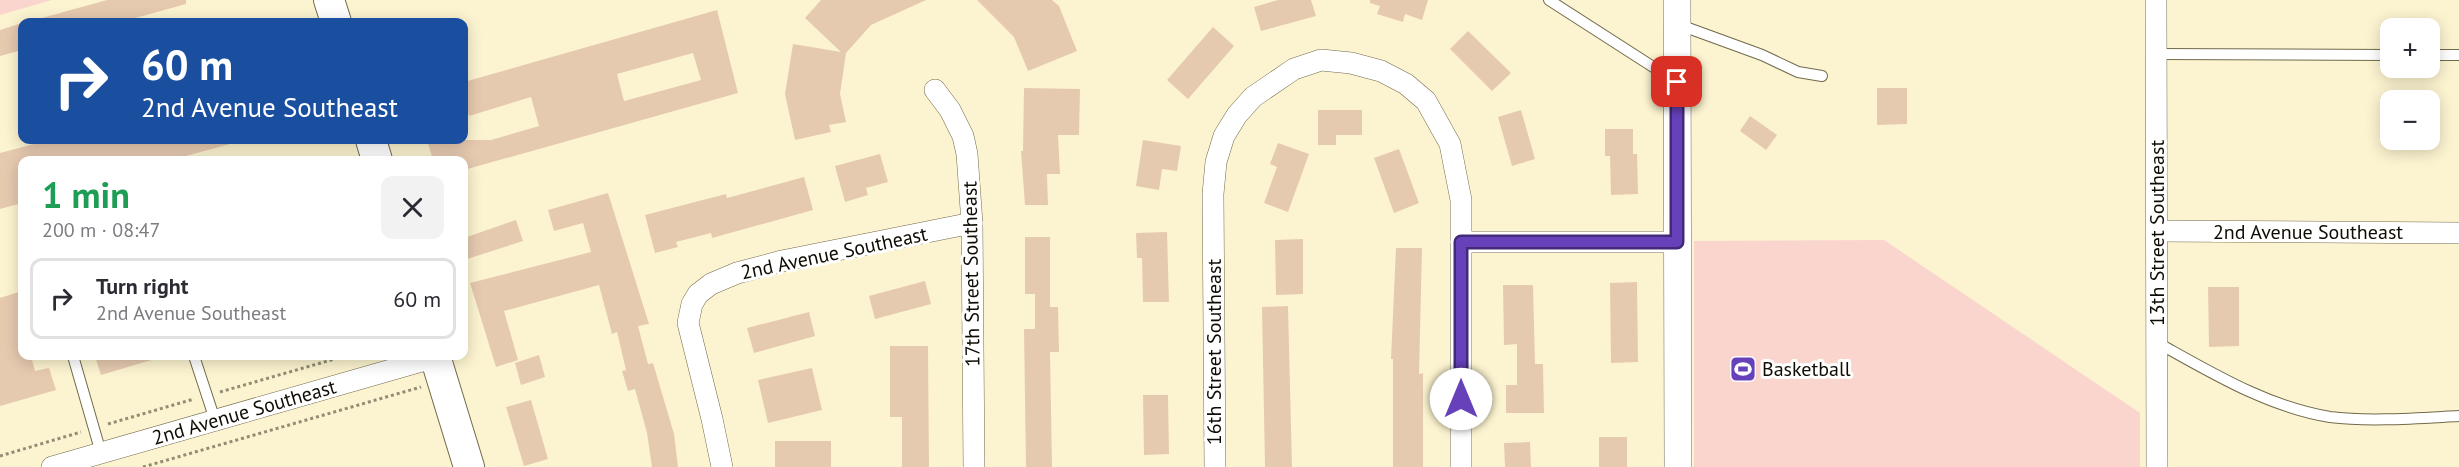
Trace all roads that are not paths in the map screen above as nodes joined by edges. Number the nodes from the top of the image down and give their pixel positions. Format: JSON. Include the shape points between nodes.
{"nodes":[{"id":1,"x":329,"y":0,"type":"edge"},
{"id":2,"x":1549,"y":0,"type":"edge"},
{"id":3,"x":2156,"y":0,"type":"edge"},
{"id":4,"x":1677,"y":12,"type":"edge"},
{"id":5,"x":335,"y":18,"type":"edge"},
{"id":6,"x":2157,"y":54,"type":"junction"},
{"id":7,"x":2380,"y":55,"type":"edge"},
{"id":8,"x":2440,"y":55,"type":"edge"},
{"id":9,"x":2459,"y":55,"type":"edge"},
{"id":10,"x":1822,"y":76,"type":"dead end"},
{"id":11,"x":1677,"y":82,"type":"junction"},
{"id":12,"x":935,"y":90,"type":"dead end"},
{"id":13,"x":972,"y":223,"type":"junction"},
{"id":14,"x":2157,"y":231,"type":"junction"},
{"id":15,"x":2459,"y":232,"type":"edge"},
{"id":16,"x":1461,"y":242,"type":"junction"},
{"id":17,"x":1677,"y":242,"type":"junction"},
{"id":18,"x":2158,"y":343,"type":"junction"},
{"id":19,"x":74,"y":360,"type":"edge"},
{"id":20,"x":195,"y":360,"type":"edge"},
{"id":21,"x":422,"y":360,"type":"edge"},
{"id":22,"x":437,"y":360,"type":"edge"},
{"id":23,"x":2459,"y":416,"type":"edge"},
{"id":24,"x":215,"y":420,"type":"junction"},
{"id":25,"x":101,"y":453,"type":"junction"},
{"id":26,"x":52,"y":467,"type":"edge"},
{"id":27,"x":469,"y":467,"type":"edge"},
{"id":28,"x":722,"y":467,"type":"edge"},
{"id":29,"x":974,"y":467,"type":"edge"},
{"id":30,"x":1215,"y":467,"type":"edge"},
{"id":31,"x":1461,"y":467,"type":"edge"},
{"id":32,"x":1678,"y":467,"type":"edge"},
{"id":33,"x":2157,"y":467,"type":"edge"}],
"edges":[{"from":1,"to":5,"type":"main road"},
{"from":2,"to":11,"type":"lane"},
{"from":3,"to":6,"type":"street","name":"13th Street Southeast"},
{"from":4,"to":10,"type":"lane","via":[[1798,72]]},
{"from":4,"to":11,"type":"street"},
{"from":6,"to":7,"type":"lane"},
{"from":6,"to":14,"type":"street","name":"13th Street Southeast"},
{"from":8,"to":9,"type":"lane"},
{"from":11,"to":17,"type":"street"},
{"from":12,"to":13,"type":"street","name":"17th Street Southeast","via":[[963,136],[968,154]]},
{"from":13,"to":28,"type":"street","name":"2nd Avenue Southeast","via":[[782,261],[737,273],[698,294],[688,323]]},
{"from":13,"to":29,"type":"street","name":"17th Street Southeast"},
{"from":14,"to":15,"type":"street","name":"2nd Avenue Southeast"},
{"from":14,"to":18,"type":"street","name":"13th Street Southeast"},
{"from":16,"to":17,"type":"street"},
{"from":16,"to":30,"type":"street","name":"16th Street Southeast","via":[[1461,200],[1450,144],[1426,101],[1406,84],[1381,71],[1321,60],[1294,69],[1253,97],[1224,136],[1216,162]]},
{"from":16,"to":31,"type":"street","name":"16th Street Southeast"},
{"from":17,"to":32,"type":"street"},
{"from":18,"to":23,"type":"lane","via":[[2292,408],[2331,417]]},
{"from":18,"to":33,"type":"street","name":"13th Street Southeast"},
{"from":19,"to":25,"type":"lane"},
{"from":20,"to":24,"type":"lane"},
{"from":21,"to":24,"type":"street","name":"2nd Avenue Southeast"},
{"from":22,"to":27,"type":"main road"},
{"from":24,"to":25,"type":"street","name":"2nd Avenue Southeast"},
{"from":25,"to":26,"type":"street","name":"2nd Avenue Southeast"}]}
